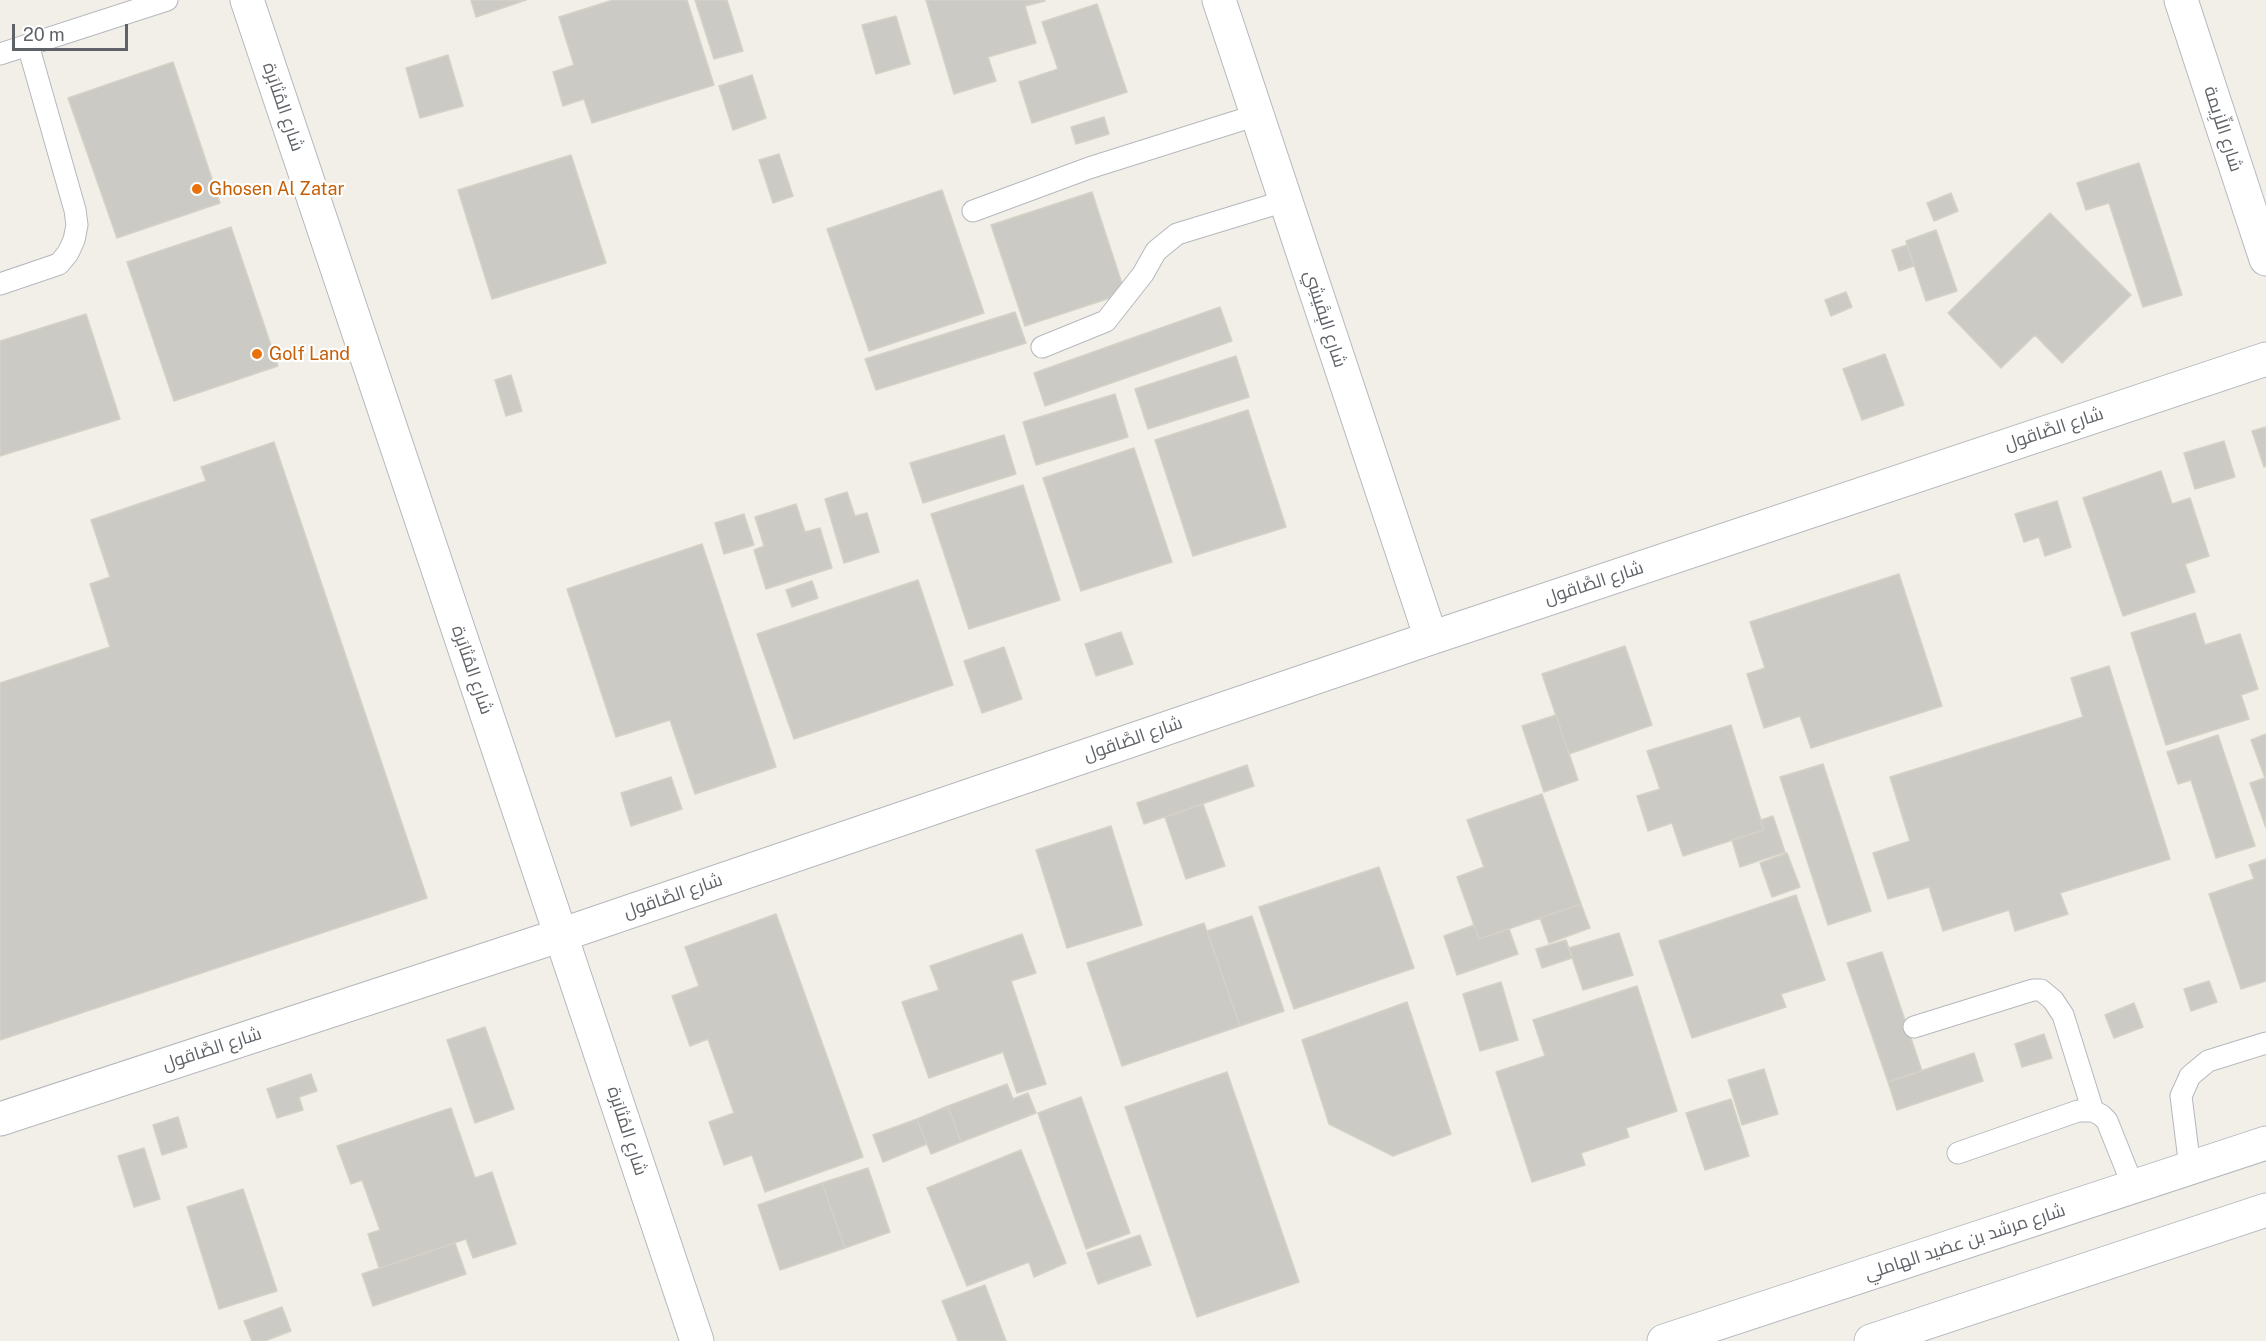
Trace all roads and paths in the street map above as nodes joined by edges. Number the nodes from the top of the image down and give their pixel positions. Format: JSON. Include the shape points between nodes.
{"nodes":[{"id":1,"x":167,"y":0,"type":"edge"},
{"id":2,"x":247,"y":0,"type":"edge"},
{"id":3,"x":1219,"y":0,"type":"edge"},
{"id":4,"x":2181,"y":0,"type":"edge"},
{"id":5,"x":28,"y":45,"type":"junction"},
{"id":6,"x":0,"y":54,"type":"edge"},
{"id":7,"x":1257,"y":115,"type":"junction"},
{"id":8,"x":1285,"y":201,"type":"junction"},
{"id":9,"x":973,"y":211,"type":"dead end"},
{"id":10,"x":2266,"y":259,"type":"edge"},
{"id":11,"x":0,"y":284,"type":"edge"},
{"id":12,"x":1042,"y":347,"type":"dead end"},
{"id":13,"x":2266,"y":359,"type":"edge"},
{"id":14,"x":1431,"y":638,"type":"junction"},
{"id":15,"x":561,"y":934,"type":"junction"},
{"id":16,"x":1914,"y":1027,"type":"dead end"},
{"id":17,"x":2266,"y":1043,"type":"edge"},
{"id":18,"x":2093,"y":1111,"type":"junction"},
{"id":19,"x":0,"y":1119,"type":"edge"},
{"id":20,"x":2266,"y":1143,"type":"edge"},
{"id":21,"x":1958,"y":1153,"type":"dead end"},
{"id":22,"x":2190,"y":1168,"type":"junction"},
{"id":23,"x":2133,"y":1186,"type":"junction"},
{"id":24,"x":2266,"y":1210,"type":"edge"},
{"id":25,"x":697,"y":1341,"type":"edge"},
{"id":26,"x":1664,"y":1341,"type":"edge"},
{"id":27,"x":1871,"y":1341,"type":"edge"}],
"edges":[{"from":1,"to":5,"type":"lane"},
{"from":2,"to":15,"type":"street","name":"شارع المُثابَرة"},
{"from":3,"to":7,"type":"street","name":"شارع البِقَيشِي"},
{"from":4,"to":10,"type":"street","name":"شارع اللِّزِيمة"},
{"from":5,"to":6,"type":"lane"},
{"from":5,"to":11,"type":"lane","via":[[77,225],[68,253],[59,264]]},
{"from":7,"to":8,"type":"street","name":"شارع البِقَيشِي"},
{"from":7,"to":9,"type":"lane","via":[[1089,168]]},
{"from":8,"to":12,"type":"lane","via":[[1177,234],[1156,251],[1106,321]]},
{"from":8,"to":14,"type":"street","name":"شارع البِقَيشِي"},
{"from":13,"to":14,"type":"street","name":"شارع الصَّاقول"},
{"from":14,"to":15,"type":"street","name":"شارع الصَّاقول"},
{"from":15,"to":19,"type":"street","name":"شارع الصَّاقول"},
{"from":15,"to":25,"type":"street","name":"شارع المُثابَرة"},
{"from":16,"to":18,"type":"lane","via":[[2042,990],[2063,1015]]},
{"from":17,"to":22,"type":"lane","via":[[2208,1061],[2190,1076],[2181,1096]]},
{"from":18,"to":21,"type":"lane","via":[[2078,1111]]},
{"from":18,"to":23,"type":"lane","via":[[2108,1121]]},
{"from":20,"to":22,"type":"street","name":"شارع مرشد بن عضيد الهاملي"},
{"from":22,"to":23,"type":"street","name":"شارع مرشد بن عضيد الهاملي"},
{"from":23,"to":26,"type":"street","name":"شارع مرشد بن عضيد الهاملي"},
{"from":24,"to":27,"type":"street"}]}
